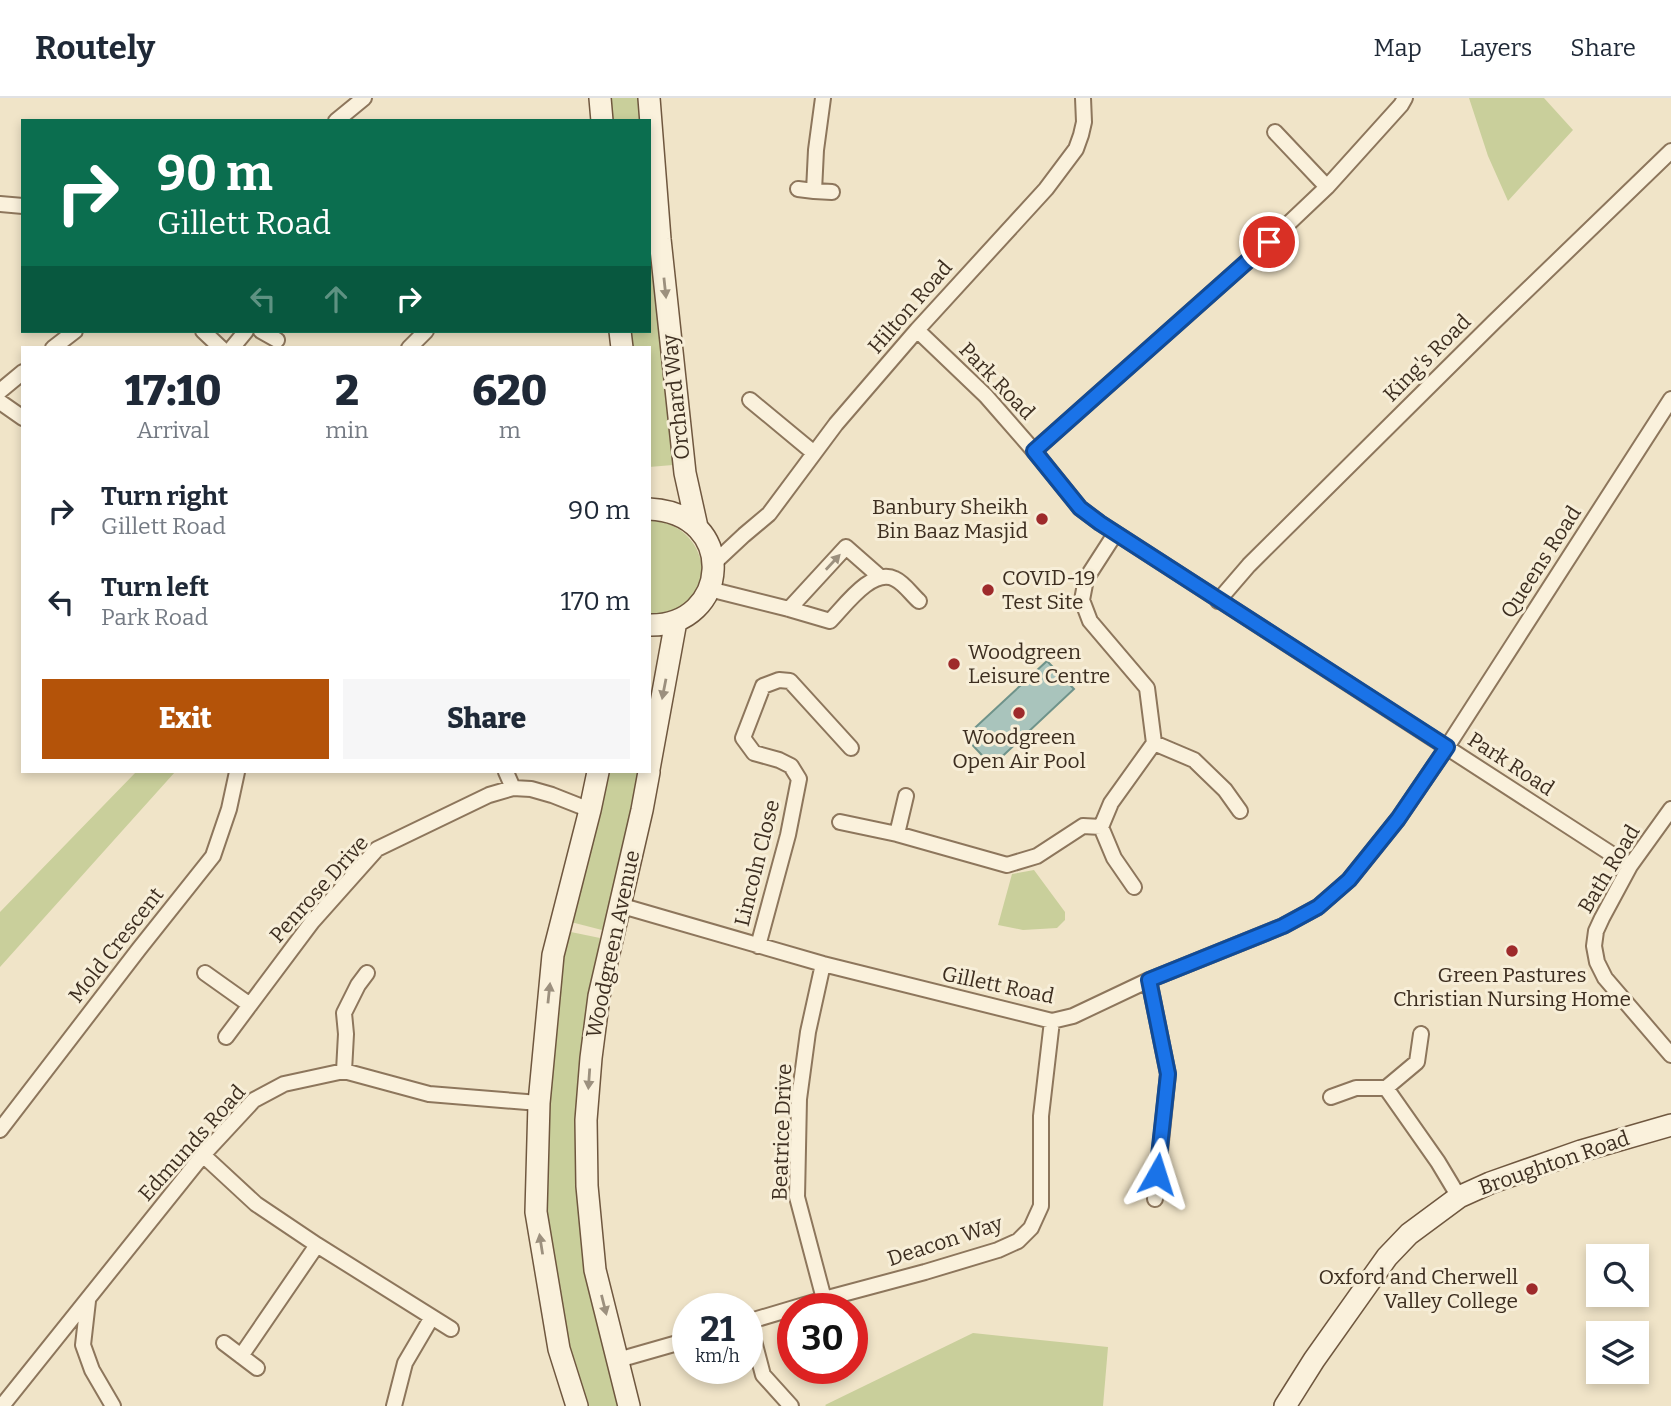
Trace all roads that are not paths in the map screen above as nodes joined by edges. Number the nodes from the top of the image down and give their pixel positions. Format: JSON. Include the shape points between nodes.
{"nodes":[{"id":1,"x":364,"y":98,"type":"edge"},
{"id":2,"x":600,"y":98,"type":"edge"},
{"id":3,"x":649,"y":98,"type":"edge"},
{"id":4,"x":823,"y":98,"type":"edge"},
{"id":5,"x":1083,"y":98,"type":"edge"},
{"id":6,"x":1405,"y":98,"type":"edge"},
{"id":7,"x":338,"y":119,"type":"edge"},
{"id":8,"x":602,"y":119,"type":"edge"},
{"id":9,"x":651,"y":119,"type":"edge"},
{"id":10,"x":651,"y":124,"type":"edge"},
{"id":11,"x":1275,"y":132,"type":"dead end"},
{"id":12,"x":1671,"y":151,"type":"edge"},
{"id":13,"x":1327,"y":187,"type":"junction"},
{"id":14,"x":797,"y":189,"type":"dead end"},
{"id":15,"x":814,"y":191,"type":"junction"},
{"id":16,"x":832,"y":192,"type":"dead end"},
{"id":17,"x":0,"y":204,"type":"edge"},
{"id":18,"x":21,"y":205,"type":"edge"},
{"id":19,"x":917,"y":330,"type":"junction"},
{"id":20,"x":72,"y":333,"type":"edge"},
{"id":21,"x":205,"y":333,"type":"edge"},
{"id":22,"x":265,"y":333,"type":"edge"},
{"id":23,"x":424,"y":333,"type":"edge"},
{"id":24,"x":277,"y":340,"type":"dead end"},
{"id":25,"x":56,"y":346,"type":"edge"},
{"id":26,"x":219,"y":346,"type":"edge"},
{"id":27,"x":411,"y":346,"type":"edge"},
{"id":28,"x":21,"y":374,"type":"edge"},
{"id":29,"x":0,"y":391,"type":"edge"},
{"id":30,"x":1671,"y":399,"type":"edge"},
{"id":31,"x":750,"y":400,"type":"dead end"},
{"id":32,"x":0,"y":402,"type":"edge"},
{"id":33,"x":21,"y":417,"type":"edge"},
{"id":34,"x":1034,"y":451,"type":"junction"},
{"id":35,"x":814,"y":453,"type":"junction"},
{"id":36,"x":651,"y":509,"type":"edge"},
{"id":37,"x":1115,"y":534,"type":"junction"},
{"id":38,"x":706,"y":545,"type":"junction"},
{"id":39,"x":879,"y":576,"type":"junction"},
{"id":40,"x":709,"y":589,"type":"junction"},
{"id":41,"x":919,"y":601,"type":"dead end"},
{"id":42,"x":1218,"y":601,"type":"junction"},
{"id":43,"x":789,"y":609,"type":"junction"},
{"id":44,"x":677,"y":621,"type":"junction"},
{"id":45,"x":651,"y":625,"type":"edge"},
{"id":46,"x":1154,"y":743,"type":"junction"},
{"id":47,"x":1447,"y":747,"type":"junction"},
{"id":48,"x":851,"y":748,"type":"dead end"},
{"id":49,"x":651,"y":759,"type":"edge"},
{"id":50,"x":237,"y":773,"type":"edge"},
{"id":51,"x":506,"y":773,"type":"edge"},
{"id":52,"x":598,"y":773,"type":"edge"},
{"id":53,"x":648,"y":773,"type":"edge"},
{"id":54,"x":513,"y":788,"type":"junction"},
{"id":55,"x":906,"y":796,"type":"dead end"},
{"id":56,"x":1671,"y":809,"type":"edge"},
{"id":57,"x":590,"y":810,"type":"junction"},
{"id":58,"x":1240,"y":811,"type":"dead end"},
{"id":59,"x":840,"y":822,"type":"dead end"},
{"id":60,"x":1101,"y":827,"type":"junction"},
{"id":61,"x":897,"y":834,"type":"junction"},
{"id":62,"x":1630,"y":866,"type":"junction"},
{"id":63,"x":1134,"y":887,"type":"dead end"},
{"id":64,"x":619,"y":905,"type":"junction"},
{"id":65,"x":758,"y":946,"type":"junction"},
{"id":66,"x":823,"y":964,"type":"junction"},
{"id":67,"x":205,"y":973,"type":"dead end"},
{"id":68,"x":367,"y":973,"type":"dead end"},
{"id":69,"x":1149,"y":980,"type":"junction"},
{"id":70,"x":250,"y":1005,"type":"junction"},
{"id":71,"x":1052,"y":1021,"type":"junction"},
{"id":72,"x":1421,"y":1034,"type":"dead end"},
{"id":73,"x":226,"y":1037,"type":"dead end"},
{"id":74,"x":1671,"y":1055,"type":"edge"},
{"id":75,"x":344,"y":1071,"type":"junction"},
{"id":76,"x":1385,"y":1088,"type":"junction"},
{"id":77,"x":1331,"y":1097,"type":"dead end"},
{"id":78,"x":538,"y":1103,"type":"junction"},
{"id":79,"x":1671,"y":1125,"type":"edge"},
{"id":80,"x":0,"y":1130,"type":"edge"},
{"id":81,"x":204,"y":1155,"type":"junction"},
{"id":82,"x":1459,"y":1197,"type":"junction"},
{"id":83,"x":1154,"y":1199,"type":"dead end"},
{"id":84,"x":317,"y":1245,"type":"junction"},
{"id":85,"x":822,"y":1293,"type":"edge"},
{"id":86,"x":846,"y":1293,"type":"edge"},
{"id":87,"x":88,"y":1299,"type":"junction"},
{"id":88,"x":432,"y":1317,"type":"junction"},
{"id":89,"x":451,"y":1329,"type":"dead end"},
{"id":90,"x":224,"y":1343,"type":"dead end"},
{"id":91,"x":672,"y":1345,"type":"edge"},
{"id":92,"x":241,"y":1356,"type":"junction"},
{"id":93,"x":618,"y":1360,"type":"junction"},
{"id":94,"x":257,"y":1368,"type":"dead end"},
{"id":95,"x":763,"y":1375,"type":"edge"},
{"id":96,"x":2,"y":1406,"type":"edge"},
{"id":97,"x":113,"y":1406,"type":"edge"},
{"id":98,"x":394,"y":1406,"type":"edge"},
{"id":99,"x":577,"y":1406,"type":"edge"},
{"id":100,"x":629,"y":1406,"type":"edge"},
{"id":101,"x":791,"y":1406,"type":"edge"},
{"id":102,"x":1285,"y":1406,"type":"edge"}],
"edges":[{"from":1,"to":7,"type":"street"},
{"from":2,"to":8,"type":"street"},
{"from":3,"to":9,"type":"street","name":"Orchard Way","one_way":true},
{"from":4,"to":15,"type":"street"},
{"from":5,"to":19,"type":"street","name":"Hilton Road","via":[[1084,122],[1076,149],[1046,189]]},
{"from":6,"to":13,"type":"street"},
{"from":10,"to":38,"type":"street","name":"Orchard Way","one_way":true,"via":[[685,473]]},
{"from":11,"to":13,"type":"street"},
{"from":12,"to":42,"type":"street","name":"King's Road","via":[[1259,555]]},
{"from":13,"to":34,"type":"street"},
{"from":14,"to":15,"type":"street"},
{"from":15,"to":16,"type":"street"},
{"from":17,"to":18,"type":"street"},
{"from":19,"to":34,"type":"street","name":"Park Road","via":[[986,396]]},
{"from":19,"to":35,"type":"street","name":"Hilton Road"},
{"from":20,"to":25,"type":"street"},
{"from":21,"to":26,"type":"street"},
{"from":22,"to":24,"type":"street"},
{"from":23,"to":27,"type":"street"},
{"from":28,"to":29,"type":"street"},
{"from":30,"to":47,"type":"street","name":"Queens Road"},
{"from":31,"to":35,"type":"street"},
{"from":32,"to":33,"type":"street"},
{"from":34,"to":37,"type":"street","name":"Park Road","via":[[1080,508]]},
{"from":35,"to":38,"type":"street","name":"Hilton Road","via":[[769,514],[744,535]]},
{"from":36,"to":38,"type":"street","via":[[683,516]]},
{"from":37,"to":42,"type":"street","name":"Park Road"},
{"from":37,"to":46,"type":"street","via":[[1086,579],[1082,600],[1090,621],[1147,688]]},
{"from":38,"to":40,"type":"street","via":[[712,577]]},
{"from":39,"to":41,"type":"street","via":[[895,579]]},
{"from":39,"to":43,"type":"street","via":[[830,621]]},
{"from":43,"to":39,"type":"street","one_way":true,"via":[[846,547]]},
{"from":40,"to":43,"type":"street"},
{"from":40,"to":44,"type":"street","via":[[701,603]]},
{"from":42,"to":47,"type":"street","name":"Park Road"},
{"from":44,"to":45,"type":"street"},
{"from":44,"to":49,"type":"street","name":"Woodgreen Avenue","one_way":true},
{"from":46,"to":58,"type":"street","via":[[1194,760]]},
{"from":46,"to":60,"type":"street","via":[[1111,803]]},
{"from":47,"to":62,"type":"street","name":"Park Road"},
{"from":47,"to":69,"type":"street","name":"Gillett Road","via":[[1349,880],[1318,907],[1283,926]]},
{"from":48,"to":65,"type":"street","name":"Lincoln Close","via":[[790,681],[763,686],[743,738],[754,754],[791,766],[799,779]]},
{"from":50,"to":80,"type":"street","name":"Mold Crescent","via":[[213,856]]},
{"from":51,"to":54,"type":"street"},
{"from":52,"to":57,"type":"street"},
{"from":53,"to":64,"type":"street","name":"Woodgreen Avenue"},
{"from":54,"to":57,"type":"street","name":"Penrose Drive","via":[[531,789]]},
{"from":54,"to":70,"type":"street","name":"Penrose Drive","via":[[489,794],[377,849],[312,922]]},
{"from":55,"to":61,"type":"street"},
{"from":56,"to":62,"type":"street","name":"Bath Road"},
{"from":78,"to":57,"type":"street","one_way":true,"via":[[553,955]]},
{"from":59,"to":61,"type":"street"},
{"from":60,"to":61,"type":"street","via":[[1083,825],[1037,856],[1007,864]]},
{"from":60,"to":63,"type":"street","via":[[1114,858]]},
{"from":62,"to":74,"type":"street","name":"Bath Road","via":[[1596,931],[1597,962],[1605,978]]},
{"from":64,"to":65,"type":"street","name":"Gillett Road"},
{"from":64,"to":93,"type":"street","name":"Woodgreen Avenue","one_way":true,"via":[[599,996],[586,1120],[595,1270]]},
{"from":65,"to":66,"type":"street","name":"Gillett Road"},
{"from":66,"to":71,"type":"street","name":"Gillett Road"},
{"from":66,"to":85,"type":"street","name":"Beatrice Drive","via":[[799,1099],[797,1197]]},
{"from":67,"to":70,"type":"street"},
{"from":68,"to":75,"type":"street","via":[[344,1013]]},
{"from":69,"to":71,"type":"street","name":"Gillett Road","via":[[1073,1016]]},
{"from":69,"to":83,"type":"street","via":[[1168,1074]]},
{"from":70,"to":73,"type":"street","name":"Penrose Drive"},
{"from":71,"to":86,"type":"street","name":"Deacon Way","via":[[1041,1116],[1041,1206],[1031,1228],[1018,1241],[998,1250]]},
{"from":72,"to":76,"type":"street","via":[[1417,1062]]},
{"from":75,"to":78,"type":"street","name":"Edmunds Road","via":[[429,1094]]},
{"from":75,"to":81,"type":"street","name":"Edmunds Road","via":[[284,1084],[254,1100]]},
{"from":76,"to":77,"type":"street","via":[[1356,1088]]},
{"from":76,"to":82,"type":"street"},
{"from":99,"to":78,"type":"street","one_way":true,"via":[[559,1349],[536,1212]]},
{"from":79,"to":82,"type":"street","name":"Broughton Road","via":[[1569,1155]]},
{"from":81,"to":84,"type":"street","via":[[256,1204]]},
{"from":81,"to":87,"type":"street","name":"Edmunds Road"},
{"from":82,"to":102,"type":"street","name":"Broughton Road","via":[[1409,1234],[1387,1257]]},
{"from":84,"to":88,"type":"street"},
{"from":84,"to":92,"type":"street"},
{"from":87,"to":96,"type":"street","name":"Edmunds Road"},
{"from":87,"to":97,"type":"street","via":[[83,1345]]},
{"from":88,"to":89,"type":"street"},
{"from":88,"to":98,"type":"street","via":[[405,1363]]},
{"from":90,"to":92,"type":"street"},
{"from":91,"to":93,"type":"street"},
{"from":92,"to":94,"type":"street"},
{"from":93,"to":100,"type":"street","name":"Woodgreen Avenue"},
{"from":95,"to":101,"type":"street"}]}
